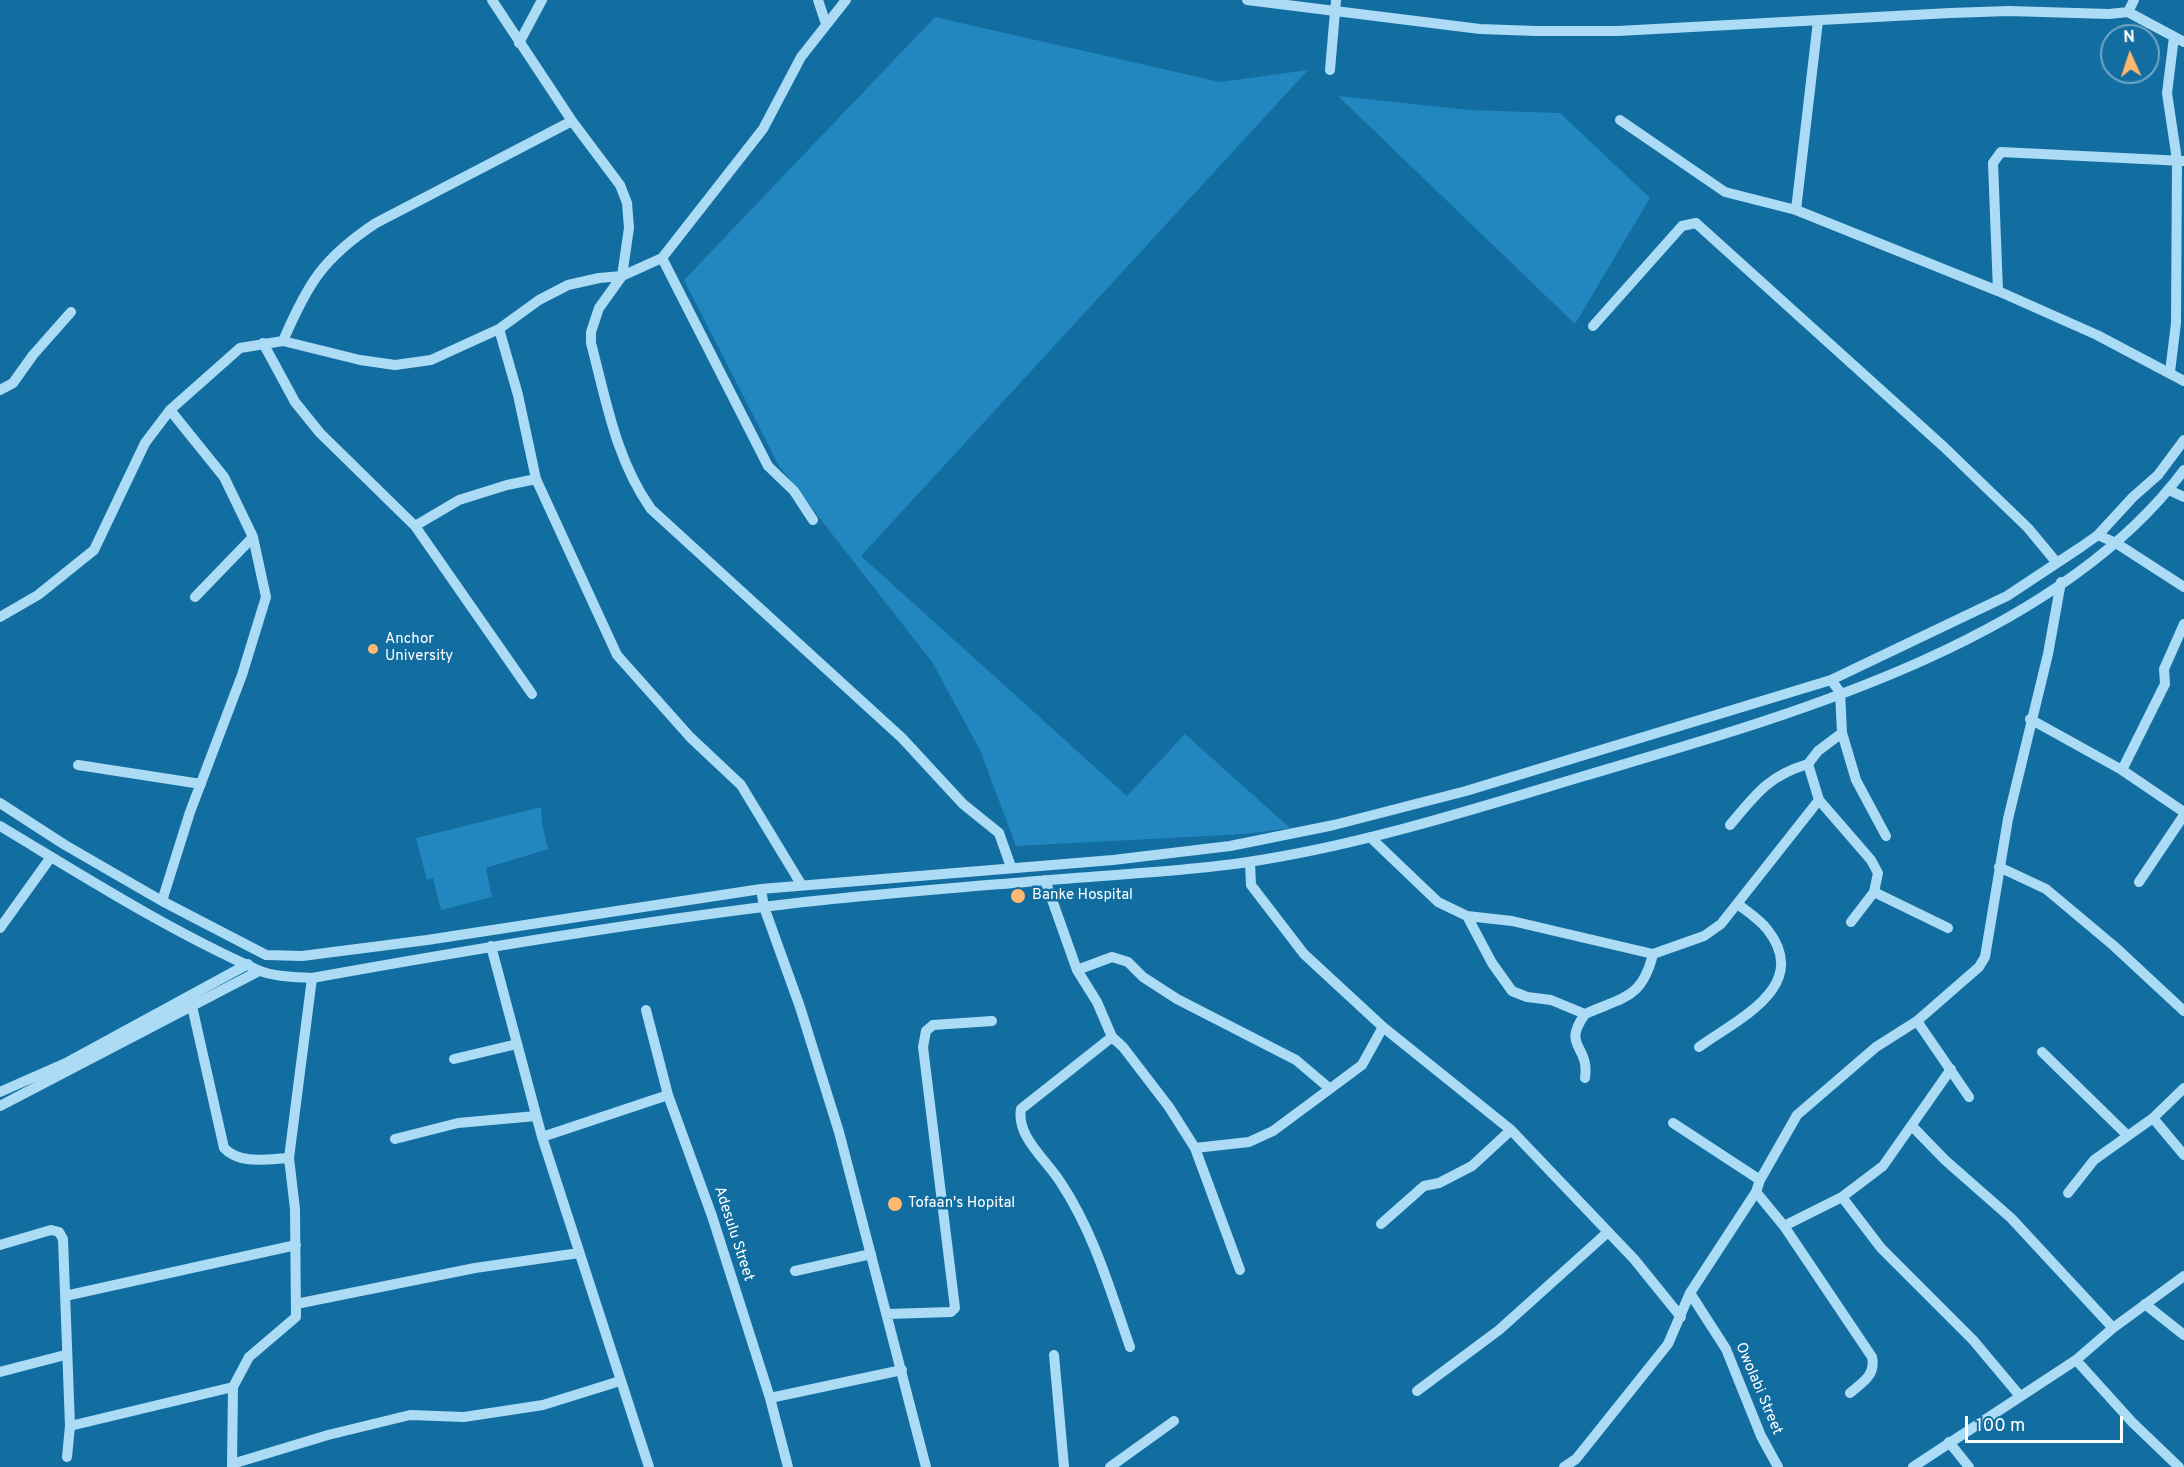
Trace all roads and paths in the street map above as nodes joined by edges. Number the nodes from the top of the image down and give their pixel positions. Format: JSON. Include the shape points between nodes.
{"nodes":[{"id":1,"x":492,"y":0,"type":"edge"},
{"id":2,"x":542,"y":0,"type":"edge"},
{"id":3,"x":818,"y":0,"type":"edge"},
{"id":4,"x":846,"y":0,"type":"edge"},
{"id":5,"x":1247,"y":0,"type":"edge"},
{"id":6,"x":2134,"y":0,"type":"edge"},
{"id":7,"x":1335,"y":6,"type":"edge"},
{"id":8,"x":2009,"y":6,"type":"edge"},
{"id":9,"x":2128,"y":12,"type":"junction"},
{"id":10,"x":1818,"y":21,"type":"junction"},
{"id":11,"x":826,"y":24,"type":"junction"},
{"id":12,"x":2179,"y":39,"type":"edge"},
{"id":13,"x":519,"y":42,"type":"junction"},
{"id":14,"x":1330,"y":70,"type":"dead end"},
{"id":15,"x":1620,"y":120,"type":"dead end"},
{"id":16,"x":572,"y":121,"type":"junction"},
{"id":17,"x":2180,"y":161,"type":"edge"},
{"id":18,"x":1796,"y":210,"type":"junction"},
{"id":19,"x":662,"y":258,"type":"junction"},
{"id":20,"x":622,"y":276,"type":"junction"},
{"id":21,"x":1998,"y":291,"type":"junction"},
{"id":22,"x":71,"y":312,"type":"dead end"},
{"id":23,"x":1593,"y":326,"type":"dead end"},
{"id":24,"x":499,"y":329,"type":"junction"},
{"id":25,"x":283,"y":341,"type":"junction"},
{"id":26,"x":263,"y":343,"type":"junction"},
{"id":27,"x":2170,"y":372,"type":"junction"},
{"id":28,"x":2184,"y":381,"type":"edge"},
{"id":29,"x":0,"y":390,"type":"edge"},
{"id":30,"x":170,"y":410,"type":"junction"},
{"id":31,"x":2184,"y":440,"type":"edge"},
{"id":32,"x":2184,"y":470,"type":"edge"},
{"id":33,"x":536,"y":479,"type":"junction"},
{"id":34,"x":2169,"y":490,"type":"junction"},
{"id":35,"x":2184,"y":497,"type":"edge"},
{"id":36,"x":813,"y":520,"type":"dead end"},
{"id":37,"x":415,"y":526,"type":"junction"},
{"id":38,"x":2098,"y":535,"type":"junction"},
{"id":39,"x":253,"y":537,"type":"junction"},
{"id":40,"x":2116,"y":543,"type":"junction"},
{"id":41,"x":2057,"y":563,"type":"junction"},
{"id":42,"x":2061,"y":582,"type":"junction"},
{"id":43,"x":2184,"y":587,"type":"edge"},
{"id":44,"x":195,"y":597,"type":"dead end"},
{"id":45,"x":0,"y":617,"type":"edge"},
{"id":46,"x":2184,"y":624,"type":"edge"},
{"id":47,"x":1831,"y":680,"type":"junction"},
{"id":48,"x":1840,"y":692,"type":"junction"},
{"id":49,"x":532,"y":694,"type":"dead end"},
{"id":50,"x":2031,"y":719,"type":"junction"},
{"id":51,"x":1842,"y":733,"type":"junction"},
{"id":52,"x":1808,"y":764,"type":"junction"},
{"id":53,"x":78,"y":765,"type":"dead end"},
{"id":54,"x":2122,"y":770,"type":"junction"},
{"id":55,"x":201,"y":784,"type":"junction"},
{"id":56,"x":1819,"y":800,"type":"junction"},
{"id":57,"x":0,"y":803,"type":"edge"},
{"id":58,"x":2184,"y":814,"type":"edge"},
{"id":59,"x":1730,"y":825,"type":"dead end"},
{"id":60,"x":0,"y":826,"type":"edge"},
{"id":61,"x":1886,"y":836,"type":"dead end"},
{"id":62,"x":1370,"y":837,"type":"junction"},
{"id":63,"x":51,"y":857,"type":"junction"},
{"id":64,"x":1250,"y":862,"type":"junction"},
{"id":65,"x":1011,"y":867,"type":"junction"},
{"id":66,"x":1999,"y":867,"type":"junction"},
{"id":67,"x":1045,"y":880,"type":"junction"},
{"id":68,"x":2139,"y":882,"type":"dead end"},
{"id":69,"x":801,"y":884,"type":"junction"},
{"id":70,"x":761,"y":888,"type":"junction"},
{"id":71,"x":1874,"y":892,"type":"junction"},
{"id":72,"x":162,"y":901,"type":"junction"},
{"id":73,"x":1739,"y":905,"type":"junction"},
{"id":74,"x":764,"y":907,"type":"junction"},
{"id":75,"x":1467,"y":916,"type":"junction"},
{"id":76,"x":1851,"y":922,"type":"dead end"},
{"id":77,"x":0,"y":928,"type":"edge"},
{"id":78,"x":1948,"y":928,"type":"dead end"},
{"id":79,"x":490,"y":946,"type":"junction"},
{"id":80,"x":1653,"y":954,"type":"junction"},
{"id":81,"x":248,"y":964,"type":"junction"},
{"id":82,"x":259,"y":970,"type":"junction"},
{"id":83,"x":1077,"y":970,"type":"junction"},
{"id":84,"x":312,"y":978,"type":"junction"},
{"id":85,"x":192,"y":1006,"type":"junction"},
{"id":86,"x":646,"y":1010,"type":"dead end"},
{"id":87,"x":2184,"y":1011,"type":"edge"},
{"id":88,"x":1585,"y":1014,"type":"junction"},
{"id":89,"x":1917,"y":1021,"type":"junction"},
{"id":90,"x":992,"y":1022,"type":"dead end"},
{"id":91,"x":1383,"y":1027,"type":"junction"},
{"id":92,"x":1112,"y":1037,"type":"junction"},
{"id":93,"x":517,"y":1044,"type":"junction"},
{"id":94,"x":1699,"y":1047,"type":"dead end"},
{"id":95,"x":2042,"y":1052,"type":"dead end"},
{"id":96,"x":454,"y":1059,"type":"dead end"},
{"id":97,"x":1951,"y":1069,"type":"junction"},
{"id":98,"x":1585,"y":1078,"type":"dead end"},
{"id":99,"x":1329,"y":1088,"type":"junction"},
{"id":100,"x":2184,"y":1089,"type":"edge"},
{"id":101,"x":0,"y":1092,"type":"edge"},
{"id":102,"x":669,"y":1095,"type":"junction"},
{"id":103,"x":1969,"y":1097,"type":"dead end"},
{"id":104,"x":0,"y":1106,"type":"edge"},
{"id":105,"x":536,"y":1116,"type":"junction"},
{"id":106,"x":2153,"y":1118,"type":"junction"},
{"id":107,"x":1673,"y":1123,"type":"dead end"},
{"id":108,"x":1912,"y":1126,"type":"junction"},
{"id":109,"x":1510,"y":1130,"type":"junction"},
{"id":110,"x":2127,"y":1135,"type":"junction"},
{"id":111,"x":542,"y":1137,"type":"junction"},
{"id":112,"x":395,"y":1139,"type":"dead end"},
{"id":113,"x":1195,"y":1148,"type":"junction"},
{"id":114,"x":2184,"y":1155,"type":"edge"},
{"id":115,"x":289,"y":1158,"type":"junction"},
{"id":116,"x":1760,"y":1180,"type":"junction"},
{"id":117,"x":1756,"y":1192,"type":"junction"},
{"id":118,"x":2068,"y":1193,"type":"dead end"},
{"id":119,"x":1842,"y":1197,"type":"junction"},
{"id":120,"x":1381,"y":1224,"type":"dead end"},
{"id":121,"x":1785,"y":1226,"type":"junction"},
{"id":122,"x":1608,"y":1232,"type":"junction"},
{"id":123,"x":0,"y":1245,"type":"edge"},
{"id":124,"x":296,"y":1245,"type":"junction"},
{"id":125,"x":579,"y":1253,"type":"junction"},
{"id":126,"x":871,"y":1254,"type":"junction"},
{"id":127,"x":1240,"y":1270,"type":"dead end"},
{"id":128,"x":795,"y":1271,"type":"dead end"},
{"id":129,"x":2184,"y":1276,"type":"edge"},
{"id":130,"x":1690,"y":1293,"type":"junction"},
{"id":131,"x":65,"y":1296,"type":"junction"},
{"id":132,"x":296,"y":1304,"type":"junction"},
{"id":133,"x":2145,"y":1304,"type":"junction"},
{"id":134,"x":887,"y":1314,"type":"junction"},
{"id":135,"x":1681,"y":1317,"type":"junction"},
{"id":136,"x":2113,"y":1328,"type":"junction"},
{"id":137,"x":2184,"y":1335,"type":"edge"},
{"id":138,"x":1130,"y":1347,"type":"dead end"},
{"id":139,"x":1054,"y":1354,"type":"dead end"},
{"id":140,"x":65,"y":1355,"type":"junction"},
{"id":141,"x":2076,"y":1360,"type":"junction"},
{"id":142,"x":902,"y":1370,"type":"junction"},
{"id":143,"x":0,"y":1372,"type":"edge"},
{"id":144,"x":620,"y":1381,"type":"junction"},
{"id":145,"x":232,"y":1387,"type":"junction"},
{"id":146,"x":1417,"y":1391,"type":"dead end"},
{"id":147,"x":1850,"y":1393,"type":"dead end"},
{"id":148,"x":2020,"y":1396,"type":"junction"},
{"id":149,"x":770,"y":1398,"type":"junction"},
{"id":150,"x":1174,"y":1421,"type":"dead end"},
{"id":151,"x":70,"y":1426,"type":"junction"},
{"id":152,"x":1949,"y":1443,"type":"junction"},
{"id":153,"x":67,"y":1457,"type":"dead end"},
{"id":154,"x":232,"y":1465,"type":"edge"},
{"id":155,"x":649,"y":1467,"type":"edge"},
{"id":156,"x":788,"y":1467,"type":"edge"},
{"id":157,"x":926,"y":1467,"type":"edge"},
{"id":158,"x":1064,"y":1467,"type":"edge"},
{"id":159,"x":1110,"y":1467,"type":"edge"},
{"id":160,"x":1564,"y":1467,"type":"edge"},
{"id":161,"x":1778,"y":1467,"type":"edge"},
{"id":162,"x":1913,"y":1467,"type":"edge"},
{"id":163,"x":1969,"y":1467,"type":"edge"},
{"id":164,"x":2179,"y":1467,"type":"edge"}],
"edges":[{"from":1,"to":13,"type":"street"},
{"from":2,"to":13,"type":"street"},
{"from":3,"to":11,"type":"street"},
{"from":4,"to":11,"type":"street"},
{"from":5,"to":7,"type":"street"},
{"from":6,"to":9,"type":"street"},
{"from":7,"to":10,"type":"street","via":[[1480,29],[1536,31]]},
{"from":7,"to":14,"type":"street"},
{"from":8,"to":9,"type":"street"},
{"from":8,"to":10,"type":"street"},
{"from":9,"to":12,"type":"street"},
{"from":10,"to":18,"type":"street"},
{"from":11,"to":19,"type":"street","via":[[801,57],[763,129]]},
{"from":12,"to":17,"type":"street","via":[[2167,93]]},
{"from":13,"to":16,"type":"street"},
{"from":15,"to":18,"type":"street","via":[[1725,192]]},
{"from":16,"to":20,"type":"street","via":[[620,185],[627,203],[629,228]]},
{"from":16,"to":25,"type":"street","via":[[376,223],[349,241],[323,265],[303,294]]},
{"from":17,"to":21,"type":"street","via":[[2001,152],[1993,163]]},
{"from":17,"to":27,"type":"street","via":[[2174,270],[2176,323]]},
{"from":18,"to":21,"type":"street"},
{"from":19,"to":20,"type":"street"},
{"from":19,"to":36,"type":"street","via":[[768,466],[794,491]]},
{"from":20,"to":24,"type":"street","via":[[568,285]]},
{"from":20,"to":65,"type":"street","via":[[599,308],[591,343],[619,447],[641,496],[902,738],[963,804],[999,833]]},
{"from":21,"to":27,"type":"street"},
{"from":22,"to":29,"type":"street","via":[[13,383]]},
{"from":23,"to":41,"type":"street","via":[[1682,226],[1696,223],[1944,447],[2028,528]]},
{"from":24,"to":25,"type":"street","via":[[431,360],[395,365]]},
{"from":24,"to":33,"type":"street"},
{"from":25,"to":26,"type":"street"},
{"from":26,"to":30,"type":"street","via":[[240,348]]},
{"from":26,"to":37,"type":"street","via":[[295,402],[320,433]]},
{"from":27,"to":28,"type":"street"},
{"from":30,"to":39,"type":"street","via":[[224,477]]},
{"from":30,"to":45,"type":"street","via":[[145,443],[94,550],[38,595]]},
{"from":31,"to":38,"type":"street","via":[[2158,475]]},
{"from":32,"to":34,"type":"street"},
{"from":33,"to":37,"type":"street","via":[[459,500]]},
{"from":33,"to":69,"type":"street","via":[[617,655],[690,737],[741,785]]},
{"from":34,"to":35,"type":"street"},
{"from":34,"to":40,"type":"street"},
{"from":37,"to":49,"type":"street"},
{"from":38,"to":40,"type":"street"},
{"from":38,"to":41,"type":"street"},
{"from":39,"to":44,"type":"street"},
{"from":39,"to":55,"type":"street","via":[[266,588],[265,605]]},
{"from":40,"to":42,"type":"street"},
{"from":40,"to":43,"type":"street"},
{"from":41,"to":47,"type":"street","via":[[1998,600]]},
{"from":42,"to":48,"type":"street","via":[[1972,638]]},
{"from":42,"to":50,"type":"street"},
{"from":46,"to":54,"type":"street","via":[[2164,669],[2165,684]]},
{"from":47,"to":48,"type":"street"},
{"from":47,"to":65,"type":"street","via":[[1477,788],[1334,825],[1230,846]]},
{"from":48,"to":51,"type":"street"},
{"from":48,"to":62,"type":"street","via":[[1722,735]]},
{"from":50,"to":54,"type":"street"},
{"from":50,"to":66,"type":"street"},
{"from":51,"to":52,"type":"street"},
{"from":51,"to":61,"type":"street","via":[[1856,780]]},
{"from":52,"to":56,"type":"street"},
{"from":52,"to":59,"type":"street","via":[[1770,780]]},
{"from":53,"to":55,"type":"street"},
{"from":54,"to":58,"type":"street"},
{"from":55,"to":72,"type":"street"},
{"from":56,"to":71,"type":"street","via":[[1871,860],[1878,873]]},
{"from":56,"to":73,"type":"street"},
{"from":57,"to":72,"type":"street"},
{"from":58,"to":68,"type":"street"},
{"from":60,"to":63,"type":"street"},
{"from":62,"to":64,"type":"street"},
{"from":62,"to":75,"type":"street","via":[[1438,902]]},
{"from":63,"to":77,"type":"street"},
{"from":63,"to":81,"type":"street","via":[[155,920]]},
{"from":64,"to":67,"type":"street"},
{"from":64,"to":91,"type":"street","via":[[1251,885],[1304,954]]},
{"from":65,"to":69,"type":"street"},
{"from":66,"to":87,"type":"street","via":[[2046,889]]},
{"from":66,"to":89,"type":"street","via":[[1985,957],[1979,967]]},
{"from":67,"to":74,"type":"street"},
{"from":67,"to":83,"type":"street"},
{"from":69,"to":70,"type":"street"},
{"from":70,"to":72,"type":"street","via":[[302,956],[267,955]]},
{"from":70,"to":74,"type":"street"},
{"from":71,"to":76,"type":"street"},
{"from":71,"to":78,"type":"street"},
{"from":73,"to":80,"type":"street","via":[[1704,936]]},
{"from":73,"to":94,"type":"street","via":[[1766,928],[1782,954],[1781,976],[1770,995]]},
{"from":74,"to":79,"type":"street"},
{"from":74,"to":126,"type":"street","via":[[832,1109]]},
{"from":75,"to":80,"type":"street","via":[[1512,921]]},
{"from":75,"to":88,"type":"street","via":[[1512,991],[1551,1000]]},
{"from":79,"to":84,"type":"street"},
{"from":79,"to":93,"type":"street"},
{"from":80,"to":88,"type":"street","via":[[1646,978],[1637,991]]},
{"from":81,"to":82,"type":"street"},
{"from":81,"to":101,"type":"street","via":[[69,1062]]},
{"from":82,"to":84,"type":"street"},
{"from":82,"to":85,"type":"street"},
{"from":83,"to":92,"type":"street"},
{"from":83,"to":99,"type":"street","via":[[1112,957],[1128,962],[1177,999],[1296,1060]]},
{"from":84,"to":115,"type":"street"},
{"from":85,"to":104,"type":"street"},
{"from":85,"to":115,"type":"street","via":[[224,1148],[230,1155],[252,1160]]},
{"from":86,"to":102,"type":"street","name":"Adesulu Street"},
{"from":88,"to":98,"type":"street","via":[[1574,1029],[1587,1064]]},
{"from":89,"to":97,"type":"street"},
{"from":89,"to":116,"type":"street","via":[[1876,1047],[1797,1115]]},
{"from":90,"to":134,"type":"street","via":[[933,1025],[926,1031],[923,1047],[955,1308],[951,1312]]},
{"from":91,"to":99,"type":"street","via":[[1362,1065]]},
{"from":91,"to":109,"type":"street"},
{"from":92,"to":113,"type":"street"},
{"from":92,"to":138,"type":"street","via":[[1021,1109],[1019,1120],[1023,1132],[1081,1214]]},
{"from":93,"to":96,"type":"street"},
{"from":93,"to":105,"type":"street"},
{"from":95,"to":110,"type":"street"},
{"from":97,"to":103,"type":"street"},
{"from":97,"to":108,"type":"street"},
{"from":99,"to":113,"type":"street","via":[[1273,1131],[1249,1142]]},
{"from":100,"to":106,"type":"street"},
{"from":102,"to":111,"type":"street"},
{"from":102,"to":149,"type":"street","name":"Adesulu Street"},
{"from":105,"to":111,"type":"street"},
{"from":105,"to":112,"type":"street","via":[[459,1123]]},
{"from":106,"to":110,"type":"street"},
{"from":106,"to":114,"type":"street"},
{"from":107,"to":116,"type":"street"},
{"from":108,"to":119,"type":"street","via":[[1883,1166]]},
{"from":108,"to":136,"type":"street","via":[[2011,1218]]},
{"from":109,"to":120,"type":"street","via":[[1472,1166],[1424,1186]]},
{"from":109,"to":122,"type":"street"},
{"from":110,"to":118,"type":"street","via":[[2094,1160]]},
{"from":111,"to":125,"type":"street"},
{"from":113,"to":127,"type":"street"},
{"from":115,"to":124,"type":"street"},
{"from":116,"to":117,"type":"street"},
{"from":117,"to":121,"type":"street"},
{"from":117,"to":130,"type":"street"},
{"from":119,"to":121,"type":"street"},
{"from":119,"to":148,"type":"street","via":[[1881,1248],[1973,1340]]},
{"from":121,"to":147,"type":"street","via":[[1872,1357],[1871,1375]]},
{"from":122,"to":135,"type":"street"},
{"from":122,"to":146,"type":"street","via":[[1499,1330]]},
{"from":123,"to":131,"type":"street","via":[[51,1230],[59,1232],[63,1239]]},
{"from":124,"to":131,"type":"street"},
{"from":124,"to":132,"type":"street"},
{"from":125,"to":132,"type":"street","via":[[475,1268]]},
{"from":125,"to":144,"type":"street"},
{"from":126,"to":128,"type":"street"},
{"from":126,"to":134,"type":"street"},
{"from":129,"to":133,"type":"street"},
{"from":130,"to":135,"type":"street"},
{"from":130,"to":161,"type":"street","name":"Owolabi Street","via":[[1726,1350]]},
{"from":131,"to":140,"type":"street"},
{"from":132,"to":145,"type":"street","via":[[294,1320],[249,1357]]},
{"from":133,"to":136,"type":"street"},
{"from":133,"to":137,"type":"street"},
{"from":134,"to":142,"type":"street"},
{"from":135,"to":160,"type":"street","via":[[1668,1344],[1576,1459]]},
{"from":136,"to":141,"type":"street"},
{"from":139,"to":158,"type":"street"},
{"from":140,"to":143,"type":"street"},
{"from":140,"to":151,"type":"street"},
{"from":141,"to":148,"type":"street"},
{"from":141,"to":164,"type":"street"},
{"from":142,"to":149,"type":"street"},
{"from":142,"to":157,"type":"street"},
{"from":144,"to":154,"type":"street","via":[[543,1405],[464,1417],[410,1415]]},
{"from":144,"to":155,"type":"street"},
{"from":145,"to":151,"type":"street"},
{"from":145,"to":154,"type":"street"},
{"from":148,"to":152,"type":"street"},
{"from":149,"to":156,"type":"street","name":"Adesulu Street"},
{"from":150,"to":159,"type":"street"},
{"from":151,"to":153,"type":"street"},
{"from":152,"to":162,"type":"street"},
{"from":152,"to":163,"type":"street"}]}
